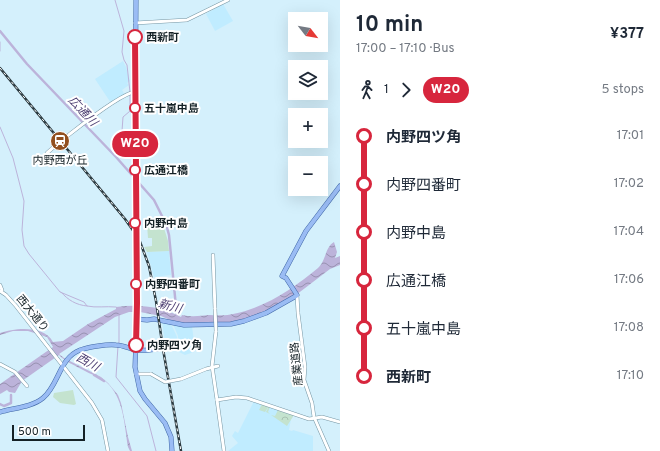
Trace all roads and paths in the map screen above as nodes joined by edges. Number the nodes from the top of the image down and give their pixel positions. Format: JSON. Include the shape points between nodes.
{"nodes":[{"id":1,"x":136,"y":0,"type":"edge"},
{"id":2,"x":228,"y":0,"type":"edge"},
{"id":3,"x":135,"y":22,"type":"junction"},
{"id":4,"x":135,"y":92,"type":"junction"},
{"id":5,"x":66,"y":137,"type":"dead end"},
{"id":6,"x":55,"y":146,"type":"dead end"},
{"id":7,"x":47,"y":154,"type":"dead end"},
{"id":8,"x":340,"y":186,"type":"edge"},
{"id":9,"x":213,"y":255,"type":"dead end"},
{"id":10,"x":0,"y":285,"type":"edge"},
{"id":11,"x":1,"y":290,"type":"edge"},
{"id":12,"x":297,"y":295,"type":"junction"},
{"id":13,"x":137,"y":319,"type":"junction"},
{"id":14,"x":158,"y":349,"type":"dead end"},
{"id":15,"x":136,"y":350,"type":"junction"},
{"id":16,"x":0,"y":364,"type":"edge"},
{"id":17,"x":63,"y":365,"type":"junction"},
{"id":18,"x":218,"y":366,"type":"dead end"},
{"id":19,"x":212,"y":367,"type":"junction"},
{"id":20,"x":136,"y":374,"type":"junction"},
{"id":21,"x":27,"y":386,"type":"dead end"},
{"id":22,"x":217,"y":400,"type":"junction"},
{"id":23,"x":0,"y":412,"type":"edge"},
{"id":24,"x":314,"y":419,"type":"junction"},
{"id":25,"x":340,"y":422,"type":"edge"},
{"id":26,"x":108,"y":451,"type":"edge"},
{"id":27,"x":172,"y":451,"type":"edge"},
{"id":28,"x":224,"y":451,"type":"edge"},
{"id":29,"x":329,"y":451,"type":"edge"}],
"edges":[{"from":1,"to":3,"type":"main road"},
{"from":2,"to":3,"type":"street","via":[[187,20]]},
{"from":3,"to":4,"type":"main road"},
{"from":4,"to":5,"type":"street","via":[[127,94]]},
{"from":4,"to":13,"type":"main road"},
{"from":6,"to":7,"type":"street"},
{"from":8,"to":12,"type":"main road","via":[[306,231],[282,276]]},
{"from":9,"to":19,"type":"street","bridge":true,"via":[[216,331]]},
{"from":10,"to":11,"type":"street"},
{"from":11,"to":17,"type":"street","name":"西大通り"},
{"from":12,"to":13,"type":"main road","via":[[266,313],[231,324],[189,325],[156,319]]},
{"from":12,"to":24,"type":"street","name":"産業道路","via":[[305,367],[304,380],[311,399]]},
{"from":13,"to":15,"type":"main road"},
{"from":14,"to":15,"type":"main road"},
{"from":15,"to":17,"type":"main road","via":[[114,344],[80,350]]},
{"from":15,"to":20,"type":"main road"},
{"from":16,"to":21,"type":"street","via":[[15,372]]},
{"from":17,"to":23,"type":"main road","via":[[52,388],[44,397],[32,404]]},
{"from":17,"to":26,"type":"street","via":[[99,414]]},
{"from":18,"to":19,"type":"street"},
{"from":19,"to":20,"type":"street","bridge":true,"via":[[181,379],[165,382],[151,374]]},
{"from":19,"to":22,"type":"street"},
{"from":20,"to":27,"type":"main road","via":[[143,397],[165,423],[170,434]]},
{"from":22,"to":24,"type":"street","via":[[248,398]]},
{"from":22,"to":28,"type":"street"},
{"from":24,"to":25,"type":"street","via":[[322,417]]},
{"from":24,"to":29,"type":"street","name":"産業道路"}]}
